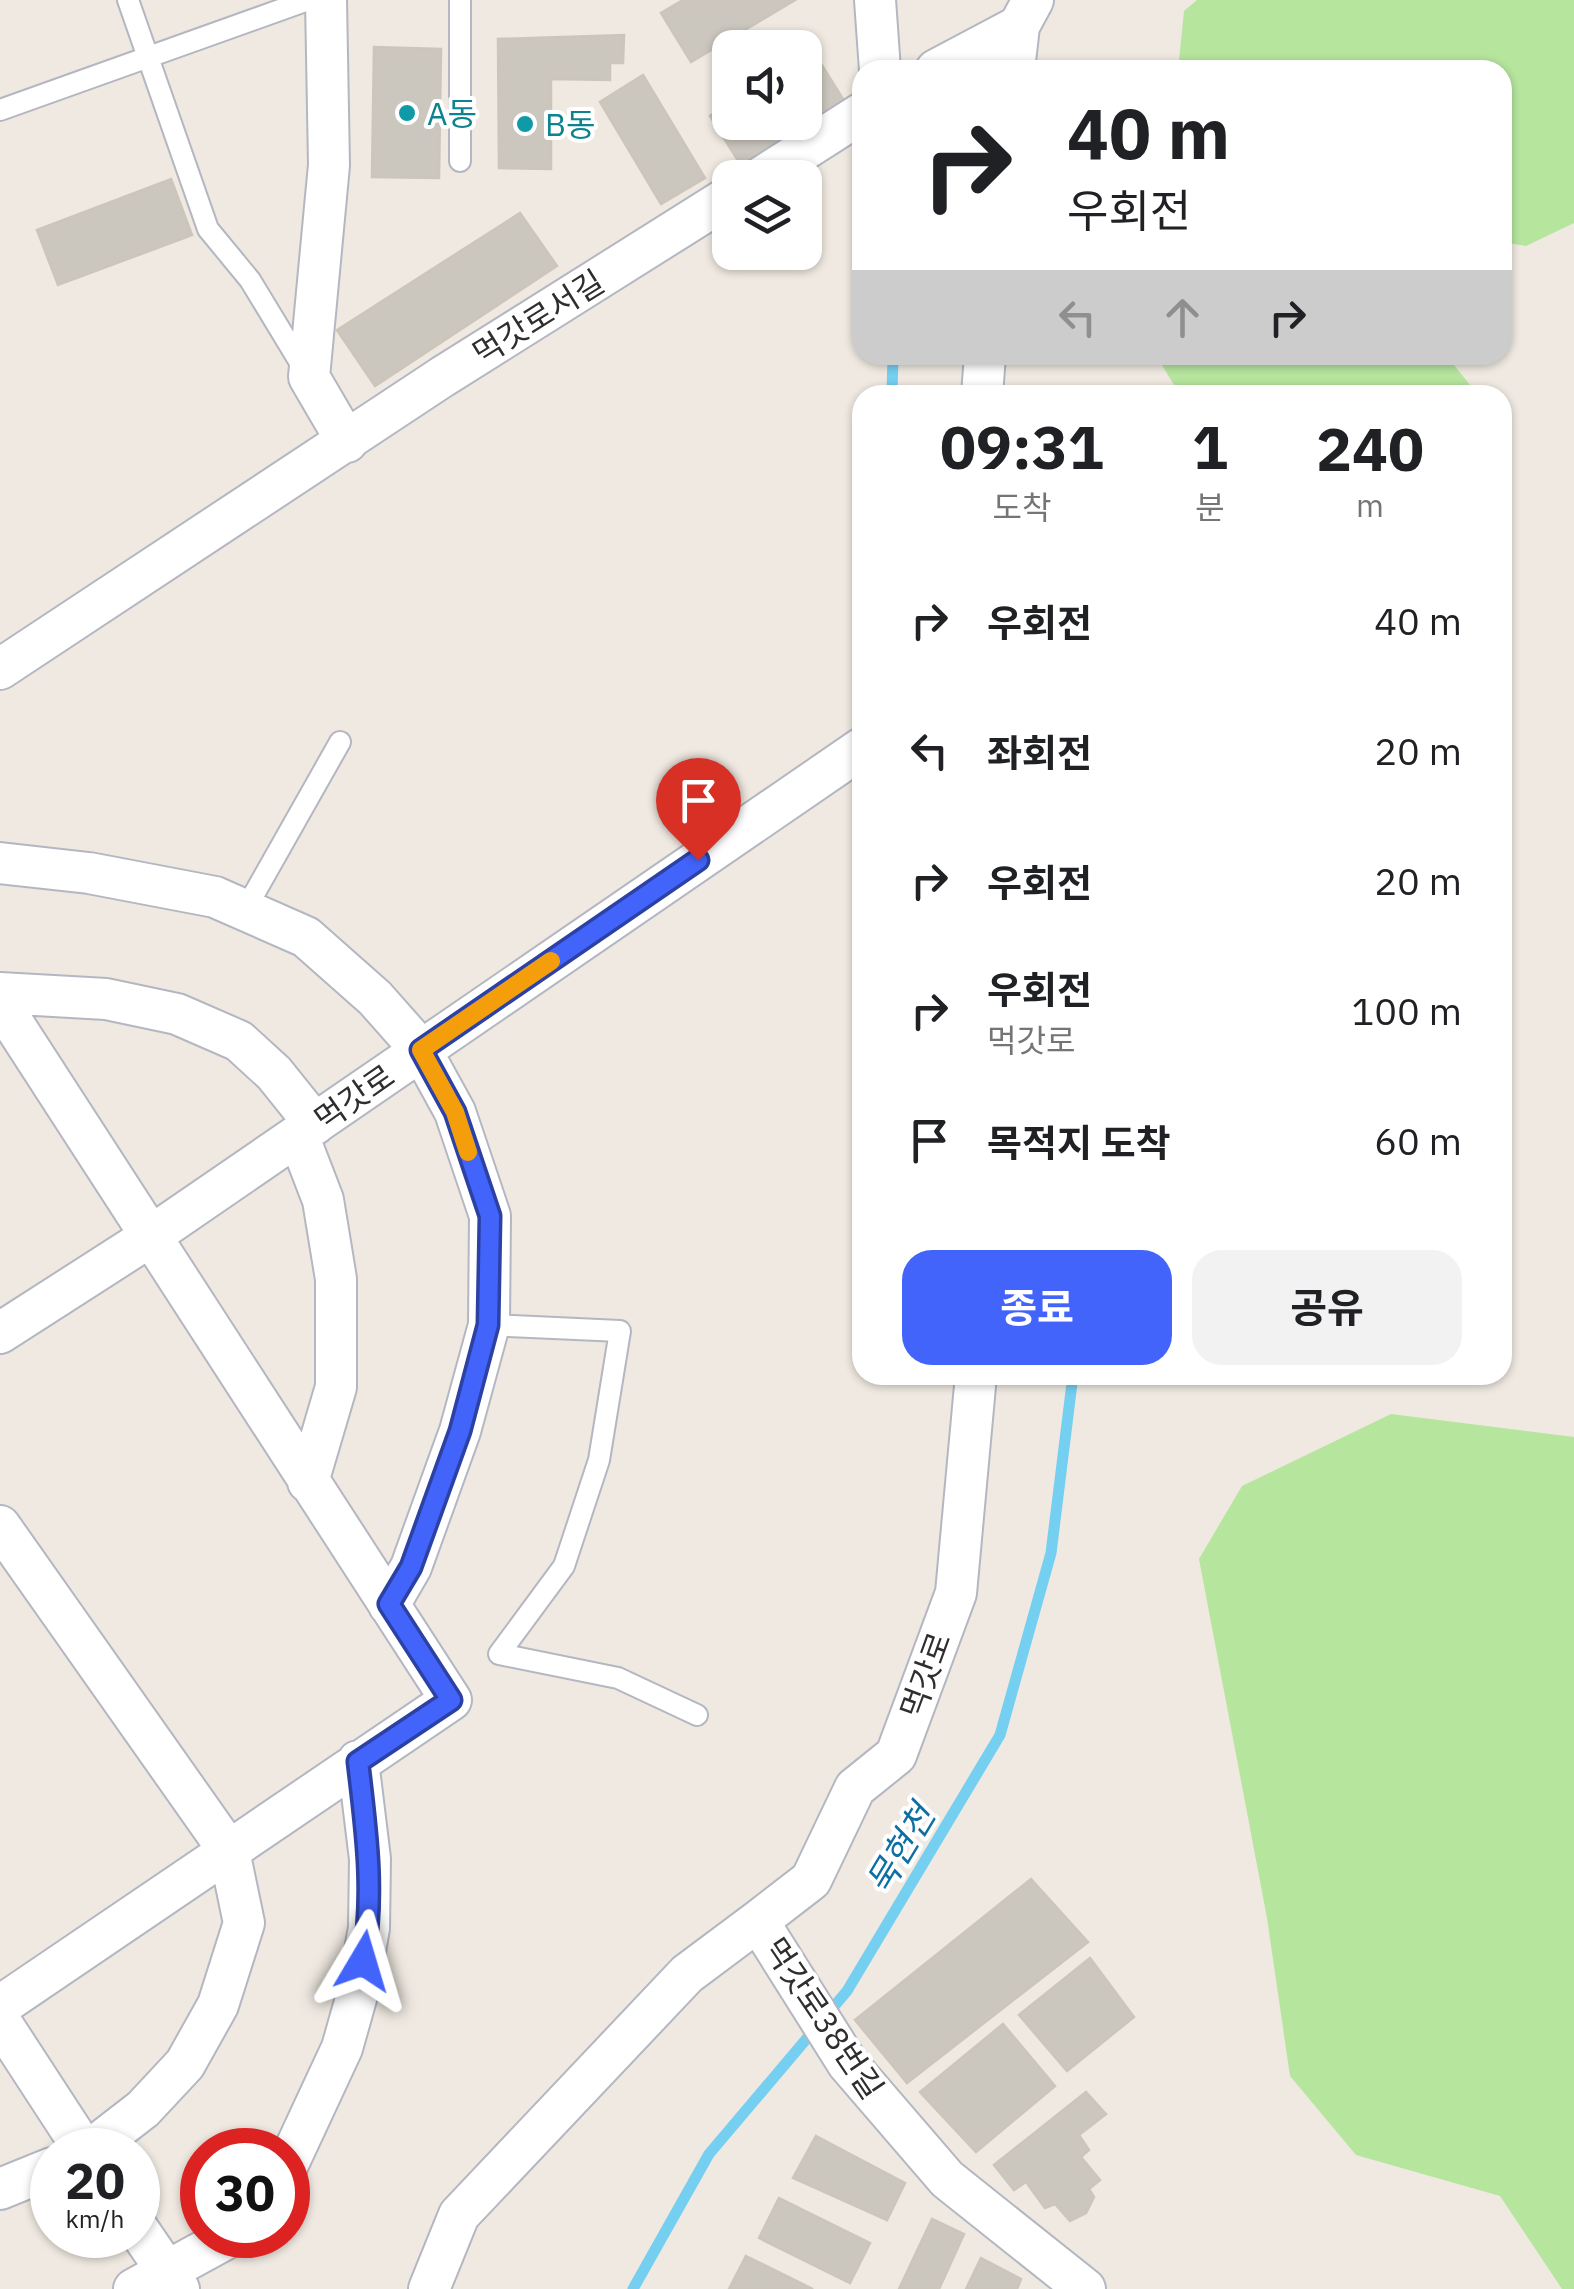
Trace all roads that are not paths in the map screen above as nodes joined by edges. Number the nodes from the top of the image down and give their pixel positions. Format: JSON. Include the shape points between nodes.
{"nodes":[{"id":1,"x":128,"y":0,"type":"edge"},
{"id":2,"x":308,"y":0,"type":"edge"},
{"id":3,"x":326,"y":0,"type":"edge"},
{"id":4,"x":460,"y":0,"type":"edge"},
{"id":5,"x":875,"y":0,"type":"edge"},
{"id":6,"x":1026,"y":13,"type":"edge"},
{"id":7,"x":149,"y":57,"type":"junction"},
{"id":8,"x":879,"y":60,"type":"edge"},
{"id":9,"x":952,"y":60,"type":"edge"},
{"id":10,"x":1016,"y":60,"type":"edge"},
{"id":11,"x":0,"y":110,"type":"edge"},
{"id":12,"x":852,"y":119,"type":"edge"},
{"id":13,"x":788,"y":160,"type":"edge"},
{"id":14,"x":460,"y":161,"type":"dead end"},
{"id":15,"x":712,"y":207,"type":"edge"},
{"id":16,"x":308,"y":376,"type":"junction"},
{"id":17,"x":347,"y":442,"type":"junction"},
{"id":18,"x":0,"y":669,"type":"edge"},
{"id":19,"x":340,"y":742,"type":"dead end"},
{"id":20,"x":852,"y":755,"type":"edge"},
{"id":21,"x":0,"y":864,"type":"edge"},
{"id":22,"x":245,"y":910,"type":"junction"},
{"id":23,"x":0,"y":993,"type":"edge"},
{"id":24,"x":0,"y":1003,"type":"edge"},
{"id":25,"x":421,"y":1050,"type":"junction"},
{"id":26,"x":306,"y":1129,"type":"junction"},
{"id":27,"x":151,"y":1236,"type":"junction"},
{"id":28,"x":488,"y":1325,"type":"junction"},
{"id":29,"x":0,"y":1333,"type":"edge"},
{"id":30,"x":975,"y":1385,"type":"edge"},
{"id":31,"x":308,"y":1482,"type":"junction"},
{"id":32,"x":0,"y":1526,"type":"edge"},
{"id":33,"x":389,"y":1604,"type":"junction"},
{"id":34,"x":697,"y":1715,"type":"dead end"},
{"id":35,"x":358,"y":1762,"type":"junction"},
{"id":36,"x":229,"y":1851,"type":"junction"},
{"id":37,"x":758,"y":1921,"type":"junction"},
{"id":38,"x":0,"y":2006,"type":"edge"},
{"id":39,"x":0,"y":2021,"type":"edge"},
{"id":40,"x":72,"y":2128,"type":"edge"},
{"id":41,"x":117,"y":2128,"type":"edge"},
{"id":42,"x":305,"y":2128,"type":"edge"},
{"id":43,"x":30,"y":2177,"type":"edge"},
{"id":44,"x":0,"y":2189,"type":"edge"},
{"id":45,"x":150,"y":2258,"type":"edge"},
{"id":46,"x":198,"y":2258,"type":"edge"},
{"id":47,"x":160,"y":2283,"type":"edge"},
{"id":48,"x":429,"y":2289,"type":"edge"},
{"id":49,"x":1084,"y":2289,"type":"edge"}],
"edges":[{"from":1,"to":7,"type":"lane"},
{"from":2,"to":7,"type":"lane"},
{"from":3,"to":16,"type":"street","via":[[329,166]]},
{"from":4,"to":14,"type":"lane"},
{"from":5,"to":8,"type":"street"},
{"from":6,"to":9,"type":"street"},
{"from":6,"to":10,"type":"street"},
{"from":7,"to":11,"type":"lane"},
{"from":7,"to":16,"type":"lane","via":[[208,229],[250,280]]},
{"from":12,"to":13,"type":"street"},
{"from":15,"to":17,"type":"street","name":"먹갓로서길"},
{"from":16,"to":17,"type":"street"},
{"from":17,"to":18,"type":"street","name":"먹갓로서길"},
{"from":19,"to":22,"type":"lane"},
{"from":20,"to":25,"type":"street","name":"먹갓로"},
{"from":21,"to":22,"type":"street","via":[[89,873],[215,897]]},
{"from":22,"to":25,"type":"street","via":[[306,937]]},
{"from":23,"to":26,"type":"street","via":[[106,999],[177,1014],[239,1040],[274,1073]]},
{"from":24,"to":27,"type":"street"},
{"from":25,"to":26,"type":"street","name":"먹갓로"},
{"from":25,"to":28,"type":"street","via":[[455,1112],[490,1216]]},
{"from":26,"to":27,"type":"street","name":"먹갓로"},
{"from":26,"to":31,"type":"street","via":[[336,1279],[336,1388]]},
{"from":27,"to":29,"type":"street","name":"먹갓로"},
{"from":27,"to":31,"type":"street"},
{"from":28,"to":33,"type":"street","via":[[460,1431],[411,1567]]},
{"from":28,"to":34,"type":"lane","via":[[620,1331],[599,1460],[564,1566],[499,1654],[618,1678]]},
{"from":30,"to":37,"type":"street","name":"먹갓로","via":[[956,1593],[896,1754],[855,1788],[812,1880]]},
{"from":31,"to":33,"type":"street"},
{"from":32,"to":36,"type":"street"},
{"from":33,"to":35,"type":"street","via":[[451,1700]]},
{"from":35,"to":36,"type":"street"},
{"from":35,"to":42,"type":"street","via":[[370,1859],[369,1928],[342,2048]]},
{"from":36,"to":38,"type":"street"},
{"from":36,"to":41,"type":"street","via":[[244,1923],[218,2005],[185,2064]]},
{"from":37,"to":48,"type":"street","name":"먹갓로38번길","via":[[686,1974],[459,2215]]},
{"from":37,"to":49,"type":"street","name":"먹갓로38번길","via":[[848,2064],[947,2179]]},
{"from":39,"to":40,"type":"street"},
{"from":43,"to":44,"type":"street"},
{"from":45,"to":47,"type":"street"},
{"from":46,"to":47,"type":"street"}]}
